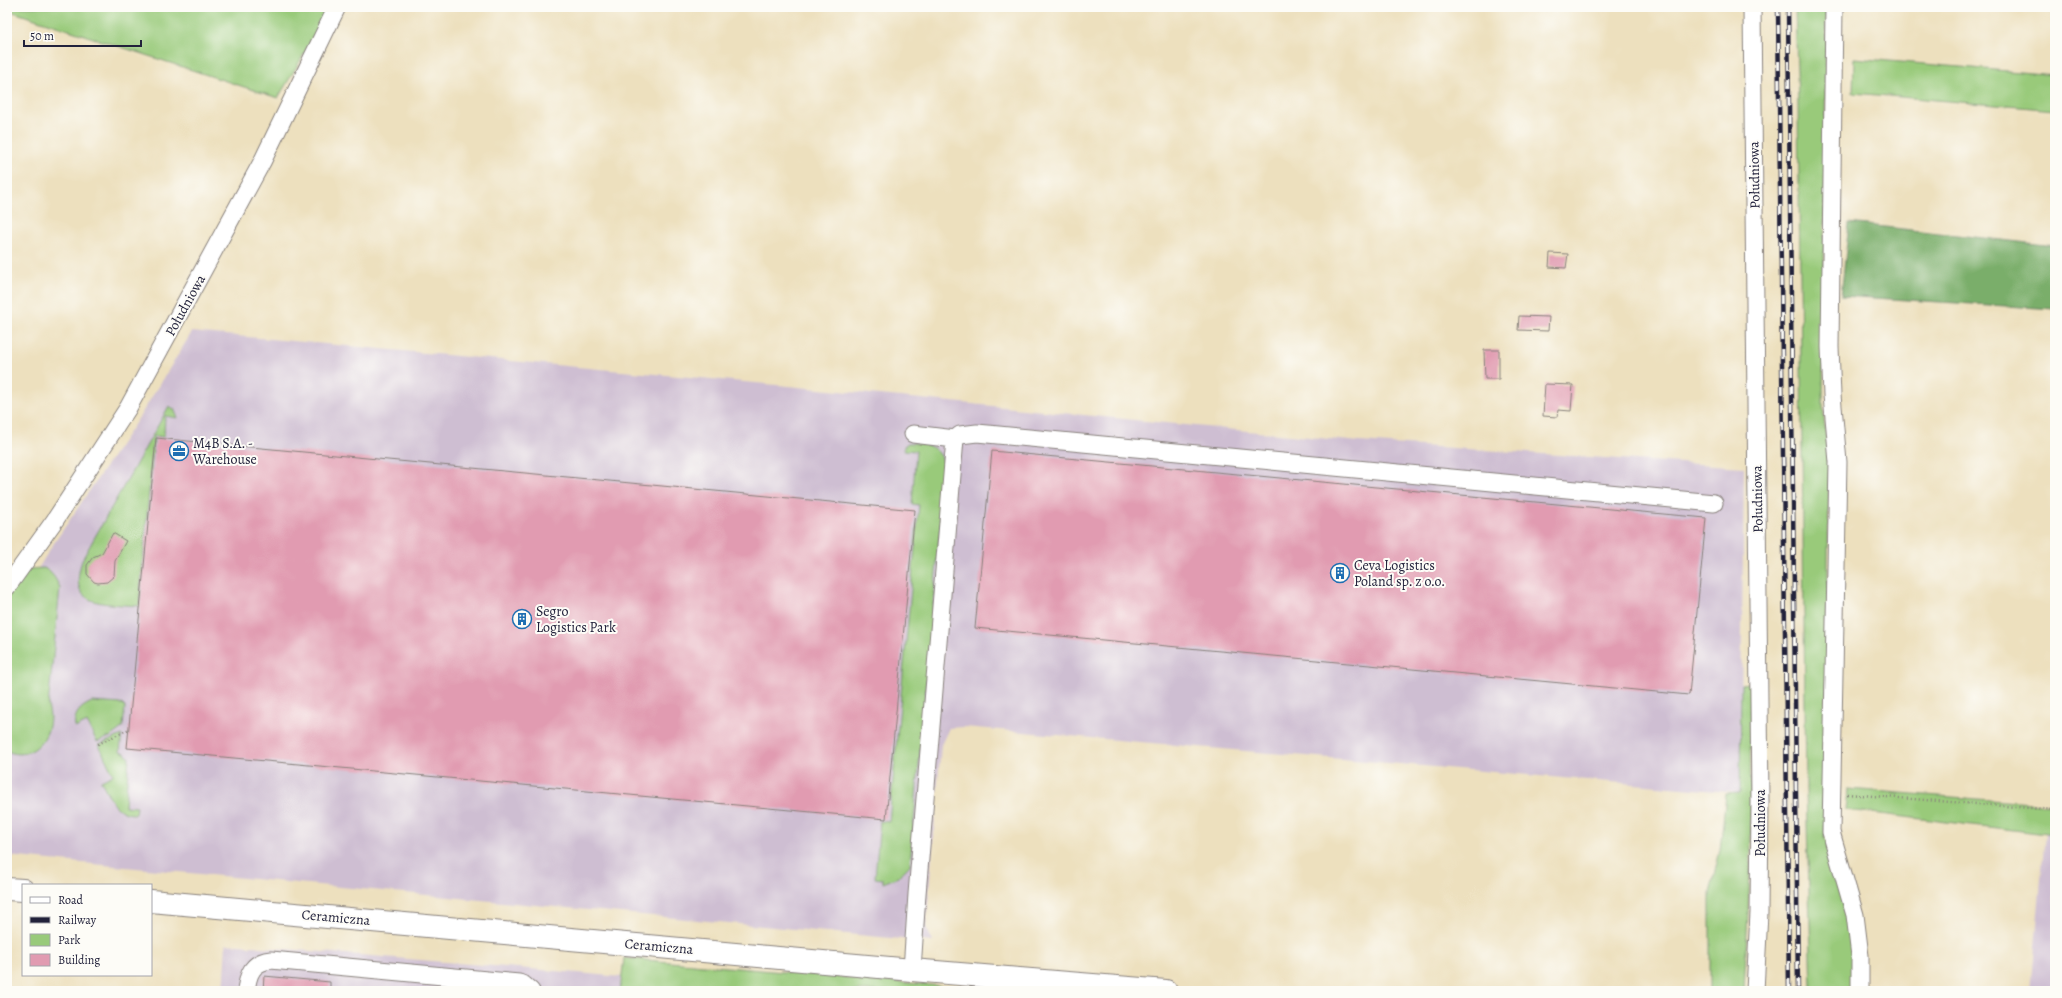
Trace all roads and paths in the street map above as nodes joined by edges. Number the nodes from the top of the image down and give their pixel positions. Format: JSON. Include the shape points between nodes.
{"nodes":[{"id":1,"x":337,"y":7,"type":"edge"},
{"id":2,"x":1752,"y":7,"type":"edge"},
{"id":3,"x":1834,"y":7,"type":"edge"},
{"id":4,"x":913,"y":434,"type":"dead end"},
{"id":5,"x":955,"y":439,"type":"junction"},
{"id":6,"x":1714,"y":503,"type":"dead end"},
{"id":7,"x":7,"y":588,"type":"edge"},
{"id":8,"x":129,"y":729,"type":"dead end"},
{"id":9,"x":98,"y":744,"type":"dead end"},
{"id":10,"x":1832,"y":793,"type":"junction"},
{"id":11,"x":2055,"y":810,"type":"edge"},
{"id":12,"x":7,"y":889,"type":"edge"},
{"id":13,"x":22,"y":890,"type":"edge"},
{"id":14,"x":152,"y":901,"type":"edge"},
{"id":15,"x":912,"y":970,"type":"junction"},
{"id":16,"x":246,"y":991,"type":"edge"},
{"id":17,"x":531,"y":991,"type":"edge"},
{"id":18,"x":1166,"y":991,"type":"edge"},
{"id":19,"x":1755,"y":991,"type":"edge"},
{"id":20,"x":1860,"y":991,"type":"edge"}],
"edges":[{"from":1,"to":7,"type":"street","name":"Południowa","via":[[265,156],[128,408]]},
{"from":2,"to":19,"type":"street","name":"Południowa","via":[[1760,801]]},
{"from":3,"to":10,"type":"street","via":[[1830,347],[1838,462]]},
{"from":4,"to":5,"type":"street"},
{"from":5,"to":6,"type":"street","via":[[977,433]]},
{"from":5,"to":15,"type":"street"},
{"from":8,"to":9,"type":"path"},
{"from":10,"to":11,"type":"path"},
{"from":10,"to":20,"type":"street","via":[[1831,832],[1855,915],[1860,956]]},
{"from":12,"to":13,"type":"main road"},
{"from":14,"to":15,"type":"main road","name":"Ceramiczna"},
{"from":15,"to":18,"type":"main road","name":"Ceramiczna"},
{"from":16,"to":17,"type":"street","via":[[251,970],[262,961],[271,960],[518,983]]}]}
